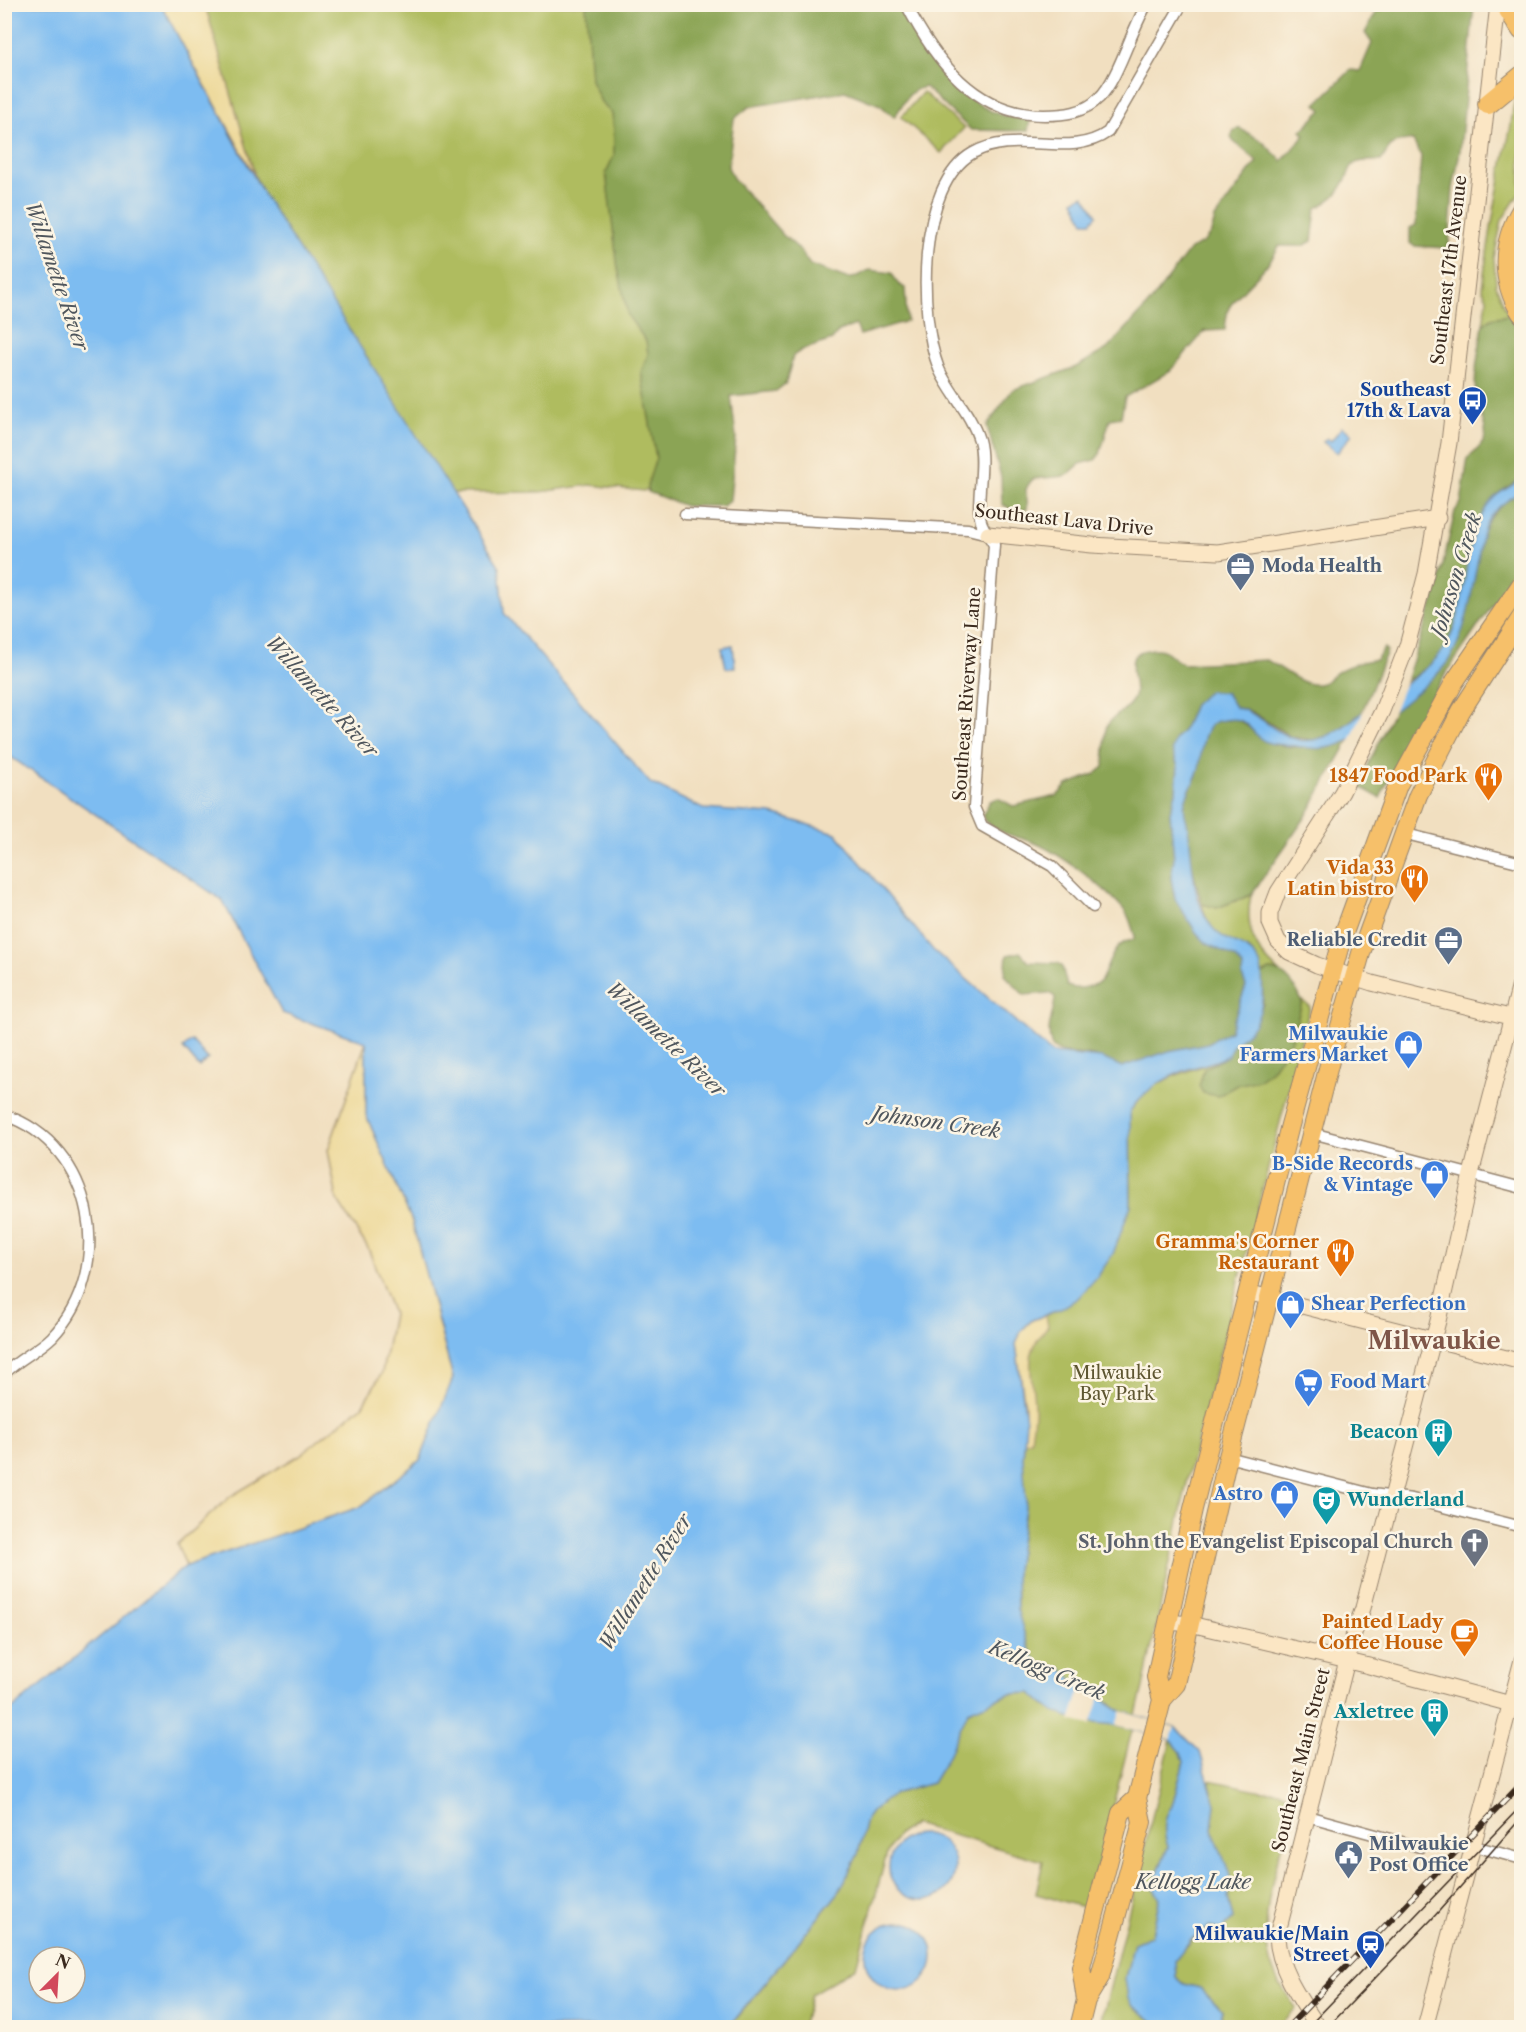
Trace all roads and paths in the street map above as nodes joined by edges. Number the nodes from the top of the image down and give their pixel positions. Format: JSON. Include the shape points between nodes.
{"nodes":[{"id":1,"x":906,"y":4,"type":"edge"},
{"id":2,"x":1147,"y":4,"type":"edge"},
{"id":3,"x":1182,"y":4,"type":"edge"},
{"id":4,"x":1498,"y":4,"type":"edge"},
{"id":5,"x":1505,"y":4,"type":"edge"},
{"id":6,"x":1521,"y":30,"type":"edge"},
{"id":7,"x":1521,"y":76,"type":"edge"},
{"id":8,"x":1488,"y":104,"type":"junction"},
{"id":9,"x":1521,"y":210,"type":"edge"},
{"id":10,"x":1521,"y":313,"type":"edge"},
{"id":11,"x":685,"y":514,"type":"dead end"},
{"id":12,"x":1437,"y":518,"type":"junction"},
{"id":13,"x":988,"y":534,"type":"junction"},
{"id":14,"x":1521,"y":584,"type":"edge"},
{"id":15,"x":1521,"y":616,"type":"edge"},
{"id":16,"x":1402,"y":833,"type":"junction"},
{"id":17,"x":1521,"y":863,"type":"edge"},
{"id":18,"x":1093,"y":907,"type":"dead end"},
{"id":19,"x":1332,"y":970,"type":"junction"},
{"id":20,"x":1521,"y":976,"type":"edge"},
{"id":21,"x":1354,"y":977,"type":"junction"},
{"id":22,"x":1516,"y":1018,"type":"edge"},
{"id":23,"x":4,"y":1115,"type":"edge"},
{"id":24,"x":1312,"y":1133,"type":"junction"},
{"id":25,"x":1471,"y":1174,"type":"junction"},
{"id":26,"x":1521,"y":1188,"type":"edge"},
{"id":27,"x":1247,"y":1292,"type":"junction"},
{"id":28,"x":1269,"y":1298,"type":"junction"},
{"id":29,"x":1432,"y":1340,"type":"junction"},
{"id":30,"x":1521,"y":1362,"type":"edge"},
{"id":31,"x":4,"y":1374,"type":"edge"},
{"id":32,"x":1228,"y":1457,"type":"junction"},
{"id":33,"x":1392,"y":1497,"type":"junction"},
{"id":34,"x":1521,"y":1527,"type":"edge"},
{"id":35,"x":1168,"y":1622,"type":"junction"},
{"id":36,"x":1190,"y":1624,"type":"junction"},
{"id":37,"x":1521,"y":1660,"type":"edge"},
{"id":38,"x":1347,"y":1662,"type":"junction"},
{"id":39,"x":1162,"y":1700,"type":"junction"},
{"id":40,"x":1516,"y":1705,"type":"edge"},
{"id":41,"x":1137,"y":1798,"type":"junction"},
{"id":42,"x":1307,"y":1816,"type":"junction"},
{"id":43,"x":1116,"y":1831,"type":"junction"},
{"id":44,"x":1474,"y":1846,"type":"junction"},
{"id":45,"x":1420,"y":1847,"type":"dead end"},
{"id":46,"x":1521,"y":1859,"type":"edge"},
{"id":47,"x":1125,"y":1885,"type":"junction"},
{"id":48,"x":1086,"y":2000,"type":"junction"},
{"id":49,"x":1079,"y":2028,"type":"edge"},
{"id":50,"x":1319,"y":2028,"type":"edge"},
{"id":51,"x":1425,"y":2028,"type":"edge"}],
"edges":[{"from":1,"to":2,"type":"street","via":[[950,71],[972,93],[1008,111],[1053,115],[1081,110],[1105,91]]},
{"from":3,"to":13,"type":"street","name":"Southeast Riverway Lane","via":[[1108,132],[1082,144],[996,143],[957,164],[945,183],[927,252],[925,312],[940,370],[970,417],[979,441],[980,520]]},
{"from":4,"to":8,"type":"street","name":"Southeast 17th Avenue"},
{"from":5,"to":6,"type":"highway"},
{"from":7,"to":8,"type":"highway"},
{"from":8,"to":12,"type":"street","name":"Southeast 17th Avenue"},
{"from":9,"to":10,"type":"highway","via":[[1510,235],[1506,265],[1509,285]]},
{"from":11,"to":13,"type":"street","name":"Southeast Lava Drive","via":[[968,529]]},
{"from":12,"to":13,"type":"street","name":"Southeast Lava Drive","via":[[1218,552]]},
{"from":12,"to":19,"type":"street","name":"Southeast 17th Avenue","via":[[1414,623],[1396,676],[1354,769],[1278,892],[1270,913],[1272,931],[1288,952]]},
{"from":13,"to":18,"type":"street","name":"Southeast Riverway Lane","via":[[994,544],[974,807],[982,826],[1052,866]]},
{"from":14,"to":19,"type":"main road","via":[[1455,681],[1398,785]]},
{"from":15,"to":16,"type":"main road","via":[[1456,720]]},
{"from":16,"to":17,"type":"street"},
{"from":16,"to":21,"type":"main road"},
{"from":19,"to":21,"type":"street","name":"Southeast 17th Avenue"},
{"from":19,"to":27,"type":"main road"},
{"from":20,"to":22,"type":"street","name":"Southeast Main Street"},
{"from":21,"to":22,"type":"street","name":"Southeast 17th Avenue"},
{"from":21,"to":24,"type":"main road"},
{"from":22,"to":25,"type":"street","name":"Southeast Main Street"},
{"from":23,"to":31,"type":"street","via":[[38,1132],[69,1167],[89,1215],[90,1247],[86,1277],[52,1336]]},
{"from":24,"to":25,"type":"street"},
{"from":24,"to":28,"type":"main road"},
{"from":25,"to":26,"type":"street"},
{"from":25,"to":29,"type":"street","name":"Southeast Main Street"},
{"from":27,"to":28,"type":"street"},
{"from":27,"to":35,"type":"main road"},
{"from":28,"to":29,"type":"street"},
{"from":28,"to":32,"type":"main road"},
{"from":29,"to":30,"type":"street"},
{"from":29,"to":33,"type":"street","name":"Southeast Main Street"},
{"from":32,"to":33,"type":"street"},
{"from":32,"to":36,"type":"main road"},
{"from":33,"to":34,"type":"street"},
{"from":33,"to":38,"type":"street","name":"Southeast Main Street"},
{"from":35,"to":36,"type":"street"},
{"from":35,"to":39,"type":"main road","via":[[1156,1677]]},
{"from":36,"to":38,"type":"street"},
{"from":36,"to":39,"type":"main road","via":[[1176,1684]]},
{"from":37,"to":40,"type":"street"},
{"from":38,"to":40,"type":"street"},
{"from":38,"to":42,"type":"street","name":"Southeast Main Street"},
{"from":39,"to":41,"type":"main road"},
{"from":40,"to":44,"type":"street"},
{"from":41,"to":43,"type":"main road","via":[[1121,1813]]},
{"from":41,"to":47,"type":"main road","via":[[1142,1822]]},
{"from":42,"to":45,"type":"street"},
{"from":42,"to":50,"type":"street","name":"Southeast Main Street","via":[[1277,1936],[1281,1961]]},
{"from":43,"to":47,"type":"main road","via":[[1126,1843],[1118,1870]]},
{"from":43,"to":48,"type":"main road","via":[[1081,1967]]},
{"from":44,"to":46,"type":"street"},
{"from":44,"to":51,"type":"street"},
{"from":47,"to":48,"type":"main road","via":[[1100,1977]]},
{"from":48,"to":49,"type":"main road"}]}
